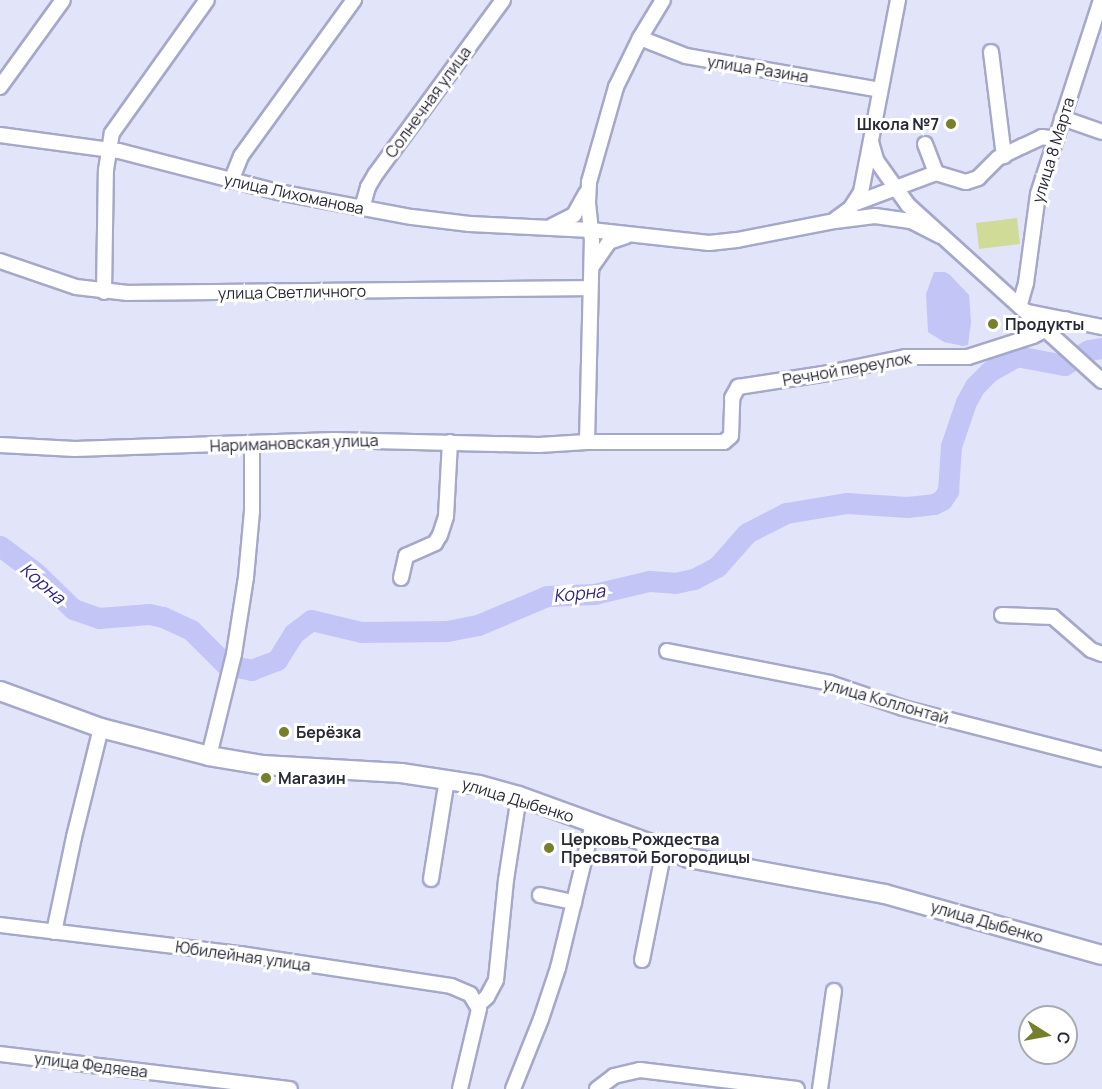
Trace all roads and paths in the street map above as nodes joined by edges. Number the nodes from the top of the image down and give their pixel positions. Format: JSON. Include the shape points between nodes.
{"nodes":[{"id":1,"x":63,"y":0,"type":"edge"},
{"id":2,"x":207,"y":0,"type":"edge"},
{"id":3,"x":354,"y":0,"type":"edge"},
{"id":4,"x":503,"y":0,"type":"edge"},
{"id":5,"x":663,"y":0,"type":"edge"},
{"id":6,"x":898,"y":0,"type":"edge"},
{"id":7,"x":1101,"y":0,"type":"edge"},
{"id":8,"x":640,"y":38,"type":"junction"},
{"id":9,"x":991,"y":52,"type":"dead end"},
{"id":10,"x":0,"y":87,"type":"edge"},
{"id":11,"x":880,"y":90,"type":"junction"},
{"id":12,"x":1062,"y":118,"type":"junction"},
{"id":13,"x":1102,"y":132,"type":"edge"},
{"id":14,"x":0,"y":135,"type":"edge"},
{"id":15,"x":1055,"y":139,"type":"junction"},
{"id":16,"x":871,"y":142,"type":"junction"},
{"id":17,"x":925,"y":144,"type":"dead end"},
{"id":18,"x":108,"y":149,"type":"junction"},
{"id":19,"x":1004,"y":156,"type":"junction"},
{"id":20,"x":936,"y":173,"type":"junction"},
{"id":21,"x":231,"y":182,"type":"junction"},
{"id":22,"x":589,"y":182,"type":"junction"},
{"id":23,"x":895,"y":189,"type":"junction"},
{"id":24,"x":855,"y":203,"type":"junction"},
{"id":25,"x":362,"y":208,"type":"junction"},
{"id":26,"x":835,"y":221,"type":"junction"},
{"id":27,"x":541,"y":228,"type":"junction"},
{"id":28,"x":591,"y":230,"type":"junction"},
{"id":29,"x":633,"y":235,"type":"junction"},
{"id":30,"x":940,"y":236,"type":"junction"},
{"id":31,"x":0,"y":261,"type":"edge"},
{"id":32,"x":590,"y":273,"type":"junction"},
{"id":33,"x":589,"y":288,"type":"junction"},
{"id":34,"x":104,"y":292,"type":"junction"},
{"id":35,"x":1024,"y":308,"type":"junction"},
{"id":36,"x":1065,"y":319,"type":"junction"},
{"id":37,"x":1102,"y":327,"type":"edge"},
{"id":38,"x":1048,"y":330,"type":"junction"},
{"id":39,"x":1102,"y":381,"type":"edge"},
{"id":40,"x":450,"y":442,"type":"junction"},
{"id":41,"x":587,"y":442,"type":"junction"},
{"id":42,"x":724,"y":442,"type":"joint"},
{"id":43,"x":252,"y":444,"type":"junction"},
{"id":44,"x":0,"y":445,"type":"edge"},
{"id":45,"x":401,"y":578,"type":"dead end"},
{"id":46,"x":1002,"y":615,"type":"dead end"},
{"id":47,"x":667,"y":651,"type":"dead end"},
{"id":48,"x":1102,"y":654,"type":"edge"},
{"id":49,"x":0,"y":691,"type":"edge"},
{"id":50,"x":101,"y":728,"type":"junction"},
{"id":51,"x":209,"y":756,"type":"junction"},
{"id":52,"x":1102,"y":759,"type":"edge"},
{"id":53,"x":447,"y":779,"type":"junction"},
{"id":54,"x":519,"y":796,"type":"junction"},
{"id":55,"x":593,"y":823,"type":"junction"},
{"id":56,"x":664,"y":850,"type":"junction"},
{"id":57,"x":430,"y":879,"type":"dead end"},
{"id":58,"x":540,"y":895,"type":"dead end"},
{"id":59,"x":574,"y":902,"type":"junction"},
{"id":60,"x":0,"y":925,"type":"edge"},
{"id":61,"x":54,"y":932,"type":"junction"},
{"id":62,"x":1102,"y":955,"type":"edge"},
{"id":63,"x":642,"y":960,"type":"dead end"},
{"id":64,"x":834,"y":991,"type":"dead end"},
{"id":65,"x":478,"y":1005,"type":"junction"},
{"id":66,"x":0,"y":1054,"type":"edge"},
{"id":67,"x":290,"y":1089,"type":"edge"},
{"id":68,"x":460,"y":1089,"type":"edge"},
{"id":69,"x":513,"y":1089,"type":"edge"},
{"id":70,"x":597,"y":1089,"type":"edge"},
{"id":71,"x":797,"y":1089,"type":"edge"},
{"id":72,"x":820,"y":1089,"type":"edge"}],
"edges":[{"from":1,"to":10,"type":"street"},
{"from":2,"to":18,"type":"street","via":[[115,127]]},
{"from":3,"to":21,"type":"street","via":[[241,156]]},
{"from":4,"to":25,"type":"street","name":"Солнечная улица","via":[[375,175]]},
{"from":5,"to":8,"type":"street"},
{"from":6,"to":11,"type":"street"},
{"from":7,"to":12,"type":"street","name":"улица 8 Марта"},
{"from":8,"to":11,"type":"street","name":"улица Разина","via":[[686,56]]},
{"from":8,"to":22,"type":"street","via":[[610,104]]},
{"from":9,"to":19,"type":"street"},
{"from":11,"to":16,"type":"street"},
{"from":12,"to":13,"type":"street"},
{"from":12,"to":15,"type":"street","name":"улица 8 Марта"},
{"from":14,"to":18,"type":"street","name":"улица Лихоманова"},
{"from":15,"to":19,"type":"street","via":[[1042,138]]},
{"from":15,"to":35,"type":"street","name":"улица 8 Марта","via":[[1038,194]]},
{"from":16,"to":23,"type":"street","via":[[876,160]]},
{"from":16,"to":24,"type":"street"},
{"from":17,"to":20,"type":"street"},
{"from":18,"to":21,"type":"street","name":"улица Лихоманова"},
{"from":18,"to":34,"type":"street"},
{"from":19,"to":20,"type":"street","via":[[978,178],[966,182]]},
{"from":20,"to":23,"type":"street"},
{"from":21,"to":25,"type":"street","name":"улица Лихоманова"},
{"from":22,"to":27,"type":"street","via":[[574,214],[562,223]]},
{"from":22,"to":28,"type":"street"},
{"from":23,"to":24,"type":"street"},
{"from":23,"to":30,"type":"street"},
{"from":24,"to":26,"type":"street"},
{"from":25,"to":27,"type":"street","name":"улица Лихоманова","via":[[452,222]]},
{"from":26,"to":29,"type":"street","via":[[722,242]]},
{"from":26,"to":30,"type":"street","via":[[875,216],[900,218]]},
{"from":27,"to":28,"type":"street","name":"улица Лихоманова"},
{"from":28,"to":29,"type":"street"},
{"from":28,"to":32,"type":"street"},
{"from":29,"to":32,"type":"street","via":[[609,242],[596,256]]},
{"from":30,"to":35,"type":"street"},
{"from":31,"to":34,"type":"street","name":"улица Светличного","via":[[76,287]]},
{"from":32,"to":33,"type":"street"},
{"from":33,"to":34,"type":"street","name":"улица Светличного"},
{"from":33,"to":41,"type":"street"},
{"from":35,"to":36,"type":"street"},
{"from":35,"to":38,"type":"street"},
{"from":36,"to":37,"type":"street"},
{"from":36,"to":38,"type":"street"},
{"from":38,"to":39,"type":"street"},
{"from":38,"to":42,"type":"street","name":"Речной переулок","via":[[968,357],[905,357],[738,387],[732,398],[731,436]]},
{"from":40,"to":41,"type":"street","name":"Наримановская улица"},
{"from":40,"to":43,"type":"street","name":"Наримановская улица"},
{"from":40,"to":45,"type":"street","via":[[446,516],[440,535],[435,543],[406,556]]},
{"from":41,"to":42,"type":"street","name":"Наримановская улица"},
{"from":43,"to":44,"type":"street","name":"Наримановская улица","via":[[86,449]]},
{"from":43,"to":51,"type":"street","via":[[249,548],[234,654]]},
{"from":46,"to":48,"type":"street","via":[[1053,617],[1091,650]]},
{"from":47,"to":52,"type":"street","name":"улица Коллонтай","via":[[830,683],[903,708]]},
{"from":49,"to":50,"type":"main road","name":"улица Дыбенко"},
{"from":50,"to":51,"type":"main road","name":"улица Дыбенко"},
{"from":50,"to":61,"type":"street"},
{"from":51,"to":53,"type":"main road","name":"улица Дыбенко","via":[[263,765],[374,770]]},
{"from":53,"to":54,"type":"main road","name":"улица Дыбенко"},
{"from":53,"to":57,"type":"street"},
{"from":54,"to":55,"type":"main road","name":"улица Дыбенко"},
{"from":54,"to":65,"type":"street","via":[[496,980],[488,997]]},
{"from":55,"to":56,"type":"main road","name":"улица Дыбенко"},
{"from":55,"to":59,"type":"street"},
{"from":56,"to":62,"type":"main road","name":"улица Дыбенко","via":[[712,865],[885,894]]},
{"from":56,"to":63,"type":"street"},
{"from":58,"to":59,"type":"street"},
{"from":59,"to":69,"type":"street","via":[[558,968]]},
{"from":60,"to":61,"type":"street","name":"Юбилейная улица"},
{"from":61,"to":65,"type":"street","name":"Юбилейная улица","via":[[438,983],[470,994]]},
{"from":64,"to":72,"type":"street"},
{"from":65,"to":68,"type":"street"},
{"from":66,"to":67,"type":"street","name":"улица Федяева"},
{"from":70,"to":71,"type":"street","via":[[614,1076],[640,1070]]}]}
